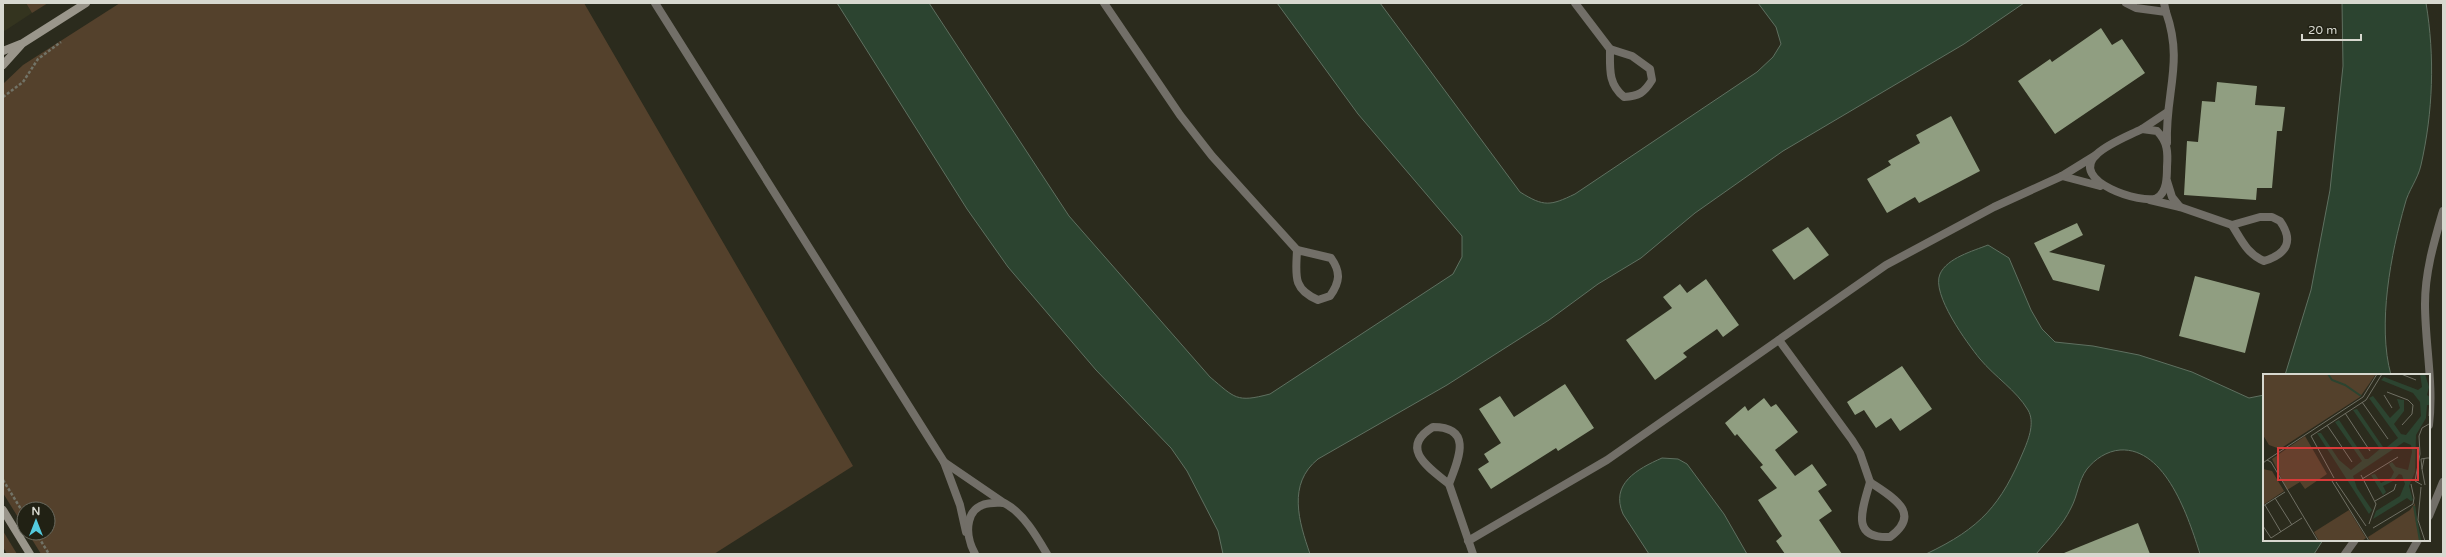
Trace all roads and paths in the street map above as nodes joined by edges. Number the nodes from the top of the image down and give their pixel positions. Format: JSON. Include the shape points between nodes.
{"nodes":[{"id":1,"x":86,"y":3,"type":"edge"},
{"id":2,"x":655,"y":3,"type":"edge"},
{"id":3,"x":1104,"y":3,"type":"edge"},
{"id":4,"x":1575,"y":3,"type":"edge"},
{"id":5,"x":2126,"y":3,"type":"edge"},
{"id":6,"x":2164,"y":3,"type":"edge"},
{"id":7,"x":2166,"y":12,"type":"junction"},
{"id":8,"x":61,"y":42,"type":"dead end"},
{"id":9,"x":22,"y":43,"type":"junction"},
{"id":10,"x":1610,"y":49,"type":"junction"},
{"id":11,"x":3,"y":51,"type":"edge"},
{"id":12,"x":3,"y":65,"type":"edge"},
{"id":13,"x":3,"y":97,"type":"edge"},
{"id":14,"x":2166,"y":112,"type":"junction"},
{"id":15,"x":2142,"y":129,"type":"junction"},
{"id":16,"x":2167,"y":145,"type":"junction"},
{"id":17,"x":2096,"y":155,"type":"junction"},
{"id":18,"x":2062,"y":176,"type":"junction"},
{"id":19,"x":2166,"y":181,"type":"junction"},
{"id":20,"x":2104,"y":187,"type":"junction"},
{"id":21,"x":2150,"y":200,"type":"junction"},
{"id":22,"x":2180,"y":207,"type":"junction"},
{"id":23,"x":2443,"y":211,"type":"edge"},
{"id":24,"x":2232,"y":224,"type":"junction"},
{"id":25,"x":1297,"y":250,"type":"junction"},
{"id":26,"x":1779,"y":340,"type":"junction"},
{"id":27,"x":2430,"y":374,"type":"edge"},
{"id":28,"x":2430,"y":378,"type":"edge"},
{"id":29,"x":2430,"y":408,"type":"edge"},
{"id":30,"x":944,"y":462,"type":"junction"},
{"id":31,"x":3,"y":480,"type":"edge"},
{"id":32,"x":1870,"y":482,"type":"junction"},
{"id":33,"x":2443,"y":482,"type":"edge"},
{"id":34,"x":1449,"y":484,"type":"junction"},
{"id":35,"x":16,"y":501,"type":"edge"},
{"id":36,"x":1005,"y":503,"type":"junction"},
{"id":37,"x":3,"y":510,"type":"edge"},
{"id":38,"x":2430,"y":514,"type":"edge"},
{"id":39,"x":966,"y":532,"type":"junction"},
{"id":40,"x":41,"y":541,"type":"edge"},
{"id":41,"x":1468,"y":541,"type":"junction"},
{"id":42,"x":2354,"y":541,"type":"edge"},
{"id":43,"x":2417,"y":541,"type":"edge"},
{"id":44,"x":30,"y":554,"type":"edge"},
{"id":45,"x":49,"y":554,"type":"edge"},
{"id":46,"x":975,"y":554,"type":"edge"},
{"id":47,"x":1047,"y":554,"type":"edge"},
{"id":48,"x":1473,"y":554,"type":"edge"},
{"id":49,"x":2345,"y":554,"type":"edge"},
{"id":50,"x":2410,"y":554,"type":"edge"}],
"edges":[{"from":1,"to":9,"type":"street"},
{"from":2,"to":30,"type":"street"},
{"from":3,"to":25,"type":"street","via":[[1180,116],[1212,156]]},
{"from":4,"to":10,"type":"street"},
{"from":5,"to":7,"type":"street","via":[[2136,8]]},
{"from":6,"to":7,"type":"street"},
{"from":7,"to":14,"type":"street","via":[[2174,43],[2172,93]]},
{"from":8,"to":13,"type":"path","via":[[38,59],[23,82]]},
{"from":9,"to":11,"type":"street"},
{"from":9,"to":12,"type":"street"},
{"from":10,"to":10,"type":"street","via":[[1610,78],[1615,90],[1624,97],[1639,96],[1652,80],[1650,69],[1632,56]]},
{"from":14,"to":15,"type":"street"},
{"from":14,"to":16,"type":"street"},
{"from":15,"to":16,"type":"street","via":[[2157,131]]},
{"from":15,"to":17,"type":"street"},
{"from":16,"to":19,"type":"street"},
{"from":17,"to":18,"type":"street"},
{"from":17,"to":20,"type":"street","via":[[2092,172],[2096,181]]},
{"from":18,"to":20,"type":"street"},
{"from":18,"to":26,"type":"street","via":[[1994,207],[1886,265]]},
{"from":19,"to":21,"type":"street","via":[[2164,190],[2158,197]]},
{"from":19,"to":22,"type":"street","via":[[2172,197]]},
{"from":20,"to":21,"type":"street"},
{"from":21,"to":22,"type":"street"},
{"from":22,"to":24,"type":"street"},
{"from":23,"to":27,"type":"street","via":[[2428,267],[2426,285]]},
{"from":24,"to":24,"type":"street","via":[[2247,250],[2264,261],[2281,253],[2286,246],[2285,229],[2280,221],[2272,217],[2260,217]]},
{"from":25,"to":25,"type":"street","via":[[1297,282],[1304,294],[1318,300],[1330,296],[1339,279],[1338,268],[1331,258]]},
{"from":26,"to":32,"type":"street","via":[[1852,440],[1860,453]]},
{"from":26,"to":41,"type":"street","via":[[1607,460]]},
{"from":28,"to":29,"type":"street"},
{"from":30,"to":36,"type":"street"},
{"from":30,"to":39,"type":"street","via":[[960,505]]},
{"from":31,"to":35,"type":"path"},
{"from":32,"to":32,"type":"street","via":[[1862,510],[1862,522],[1865,530],[1872,536],[1890,537],[1903,525],[1903,507],[1895,498]]},
{"from":33,"to":38,"type":"street"},
{"from":34,"to":34,"type":"street","via":[[1460,456],[1458,436],[1451,430],[1433,427],[1420,438],[1416,448],[1426,465]]},
{"from":34,"to":41,"type":"street"},
{"from":36,"to":39,"type":"street","via":[[989,503],[978,507],[970,518]]},
{"from":36,"to":47,"type":"street","via":[[1022,518]]},
{"from":37,"to":44,"type":"street"},
{"from":39,"to":46,"type":"street"},
{"from":40,"to":45,"type":"path"},
{"from":41,"to":48,"type":"street"},
{"from":42,"to":49,"type":"street"},
{"from":43,"to":50,"type":"street"}]}
